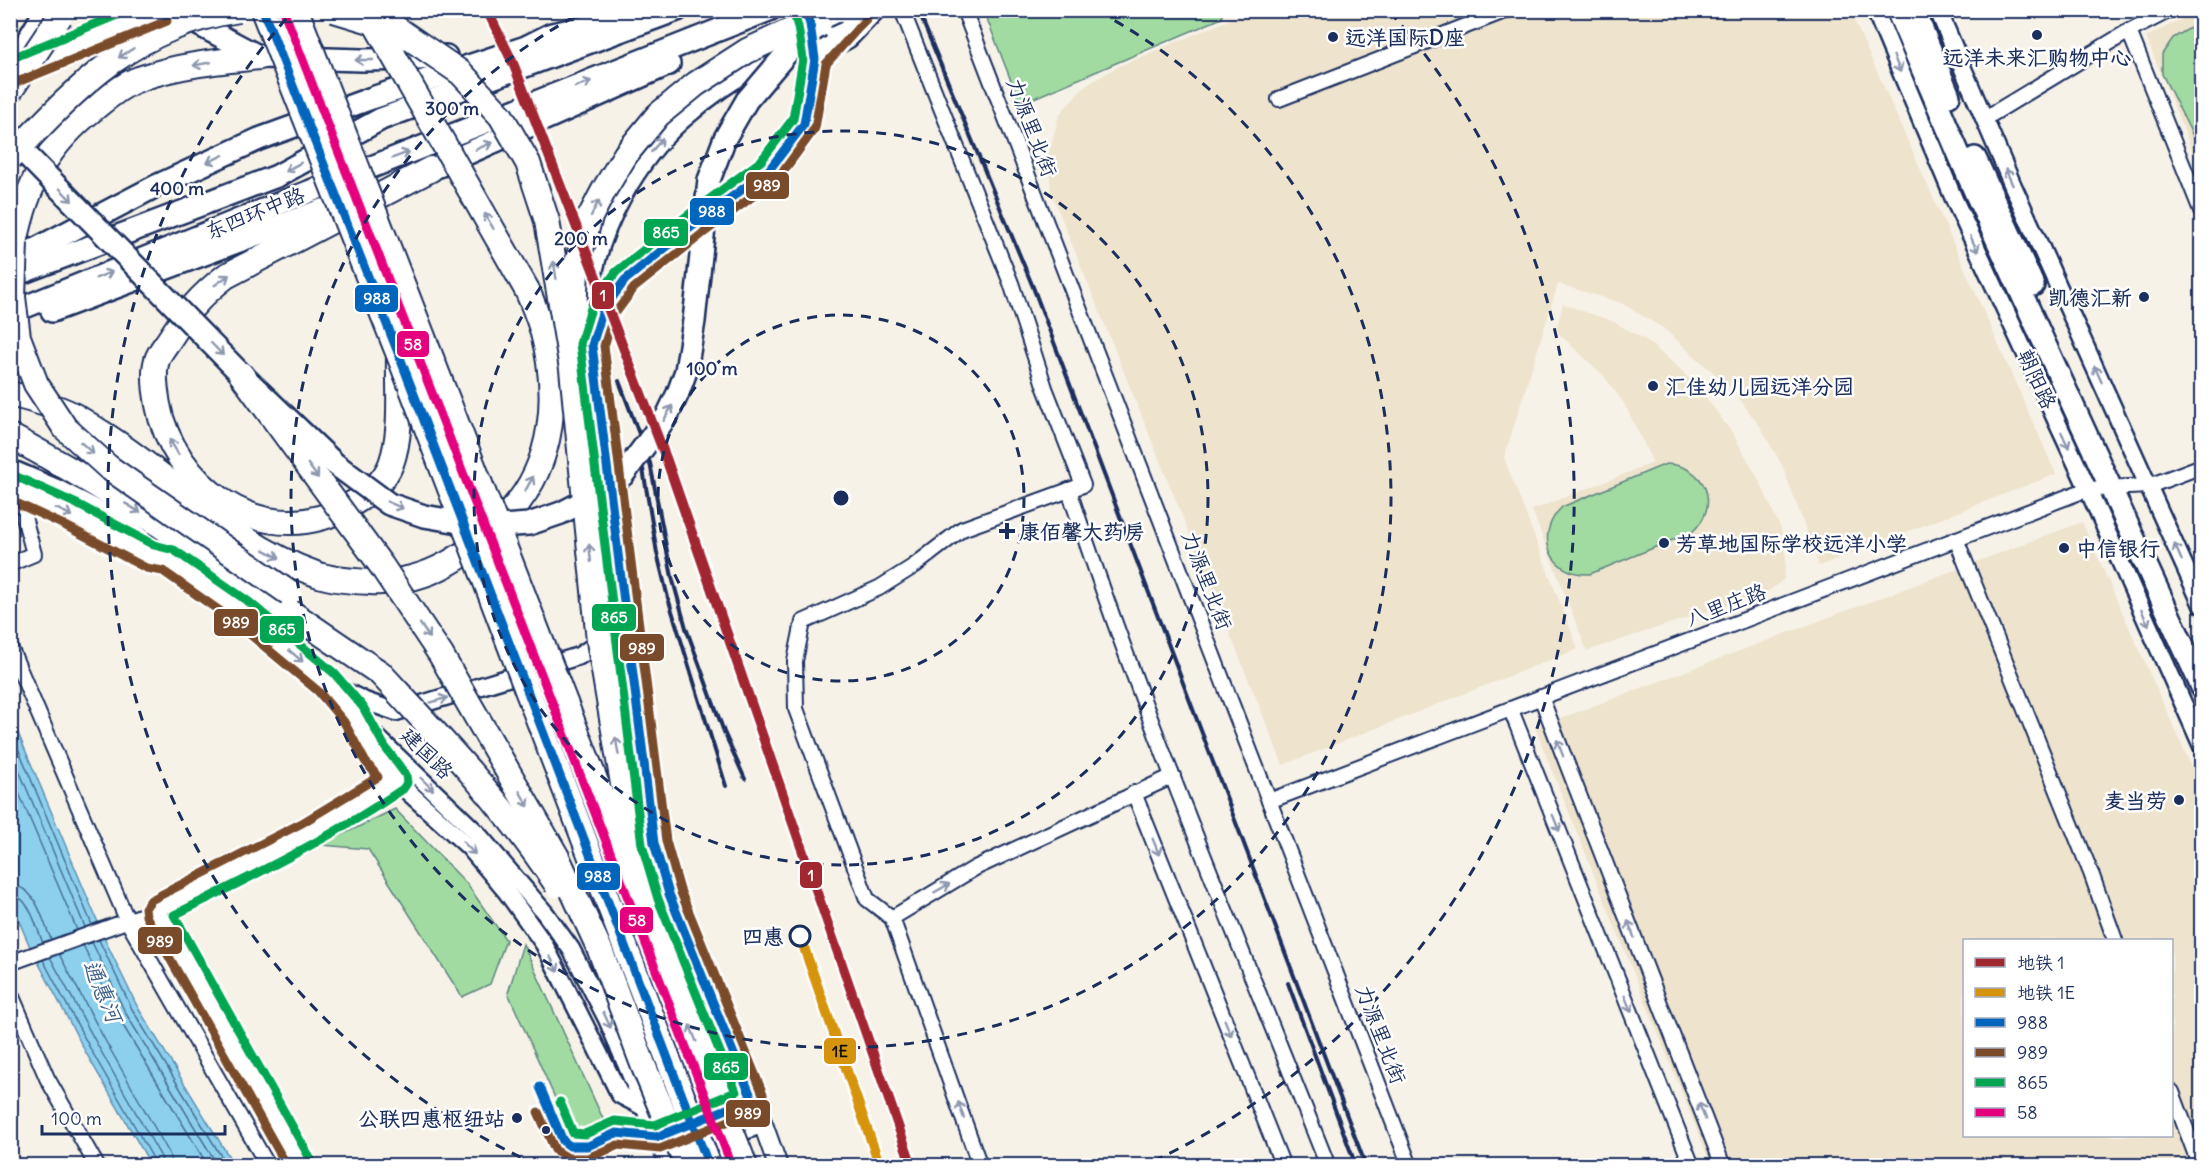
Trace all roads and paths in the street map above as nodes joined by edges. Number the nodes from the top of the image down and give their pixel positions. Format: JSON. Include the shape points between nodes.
{"nodes":[{"id":1,"x":162,"y":10,"type":"edge"},
{"id":2,"x":171,"y":10,"type":"edge"},
{"id":3,"x":239,"y":10,"type":"edge"},
{"id":4,"x":263,"y":10,"type":"edge"},
{"id":5,"x":296,"y":10,"type":"edge"},
{"id":6,"x":334,"y":10,"type":"edge"},
{"id":7,"x":363,"y":10,"type":"edge"},
{"id":8,"x":368,"y":10,"type":"edge"},
{"id":9,"x":663,"y":10,"type":"edge"},
{"id":10,"x":677,"y":10,"type":"edge"},
{"id":11,"x":805,"y":10,"type":"edge"},
{"id":12,"x":836,"y":10,"type":"edge"},
{"id":13,"x":843,"y":10,"type":"edge"},
{"id":14,"x":858,"y":10,"type":"edge"},
{"id":15,"x":878,"y":10,"type":"edge"},
{"id":16,"x":902,"y":10,"type":"edge"},
{"id":17,"x":964,"y":10,"type":"edge"},
{"id":18,"x":1507,"y":10,"type":"edge"},
{"id":19,"x":1875,"y":10,"type":"edge"},
{"id":20,"x":1897,"y":10,"type":"edge"},
{"id":21,"x":1914,"y":10,"type":"edge"},
{"id":22,"x":1938,"y":10,"type":"edge"},
{"id":23,"x":2170,"y":10,"type":"edge"},
{"id":24,"x":55,"y":12,"type":"edge"},
{"id":25,"x":763,"y":13,"type":"edge"},
{"id":26,"x":397,"y":29,"type":"junction"},
{"id":27,"x":2129,"y":32,"type":"junction"},
{"id":28,"x":797,"y":41,"type":"junction"},
{"id":29,"x":526,"y":47,"type":"junction"},
{"id":30,"x":260,"y":57,"type":"junction"},
{"id":31,"x":815,"y":59,"type":"junction"},
{"id":32,"x":10,"y":65,"type":"edge"},
{"id":33,"x":10,"y":72,"type":"edge"},
{"id":34,"x":10,"y":91,"type":"edge"},
{"id":35,"x":1279,"y":99,"type":"dead end"},
{"id":36,"x":1984,"y":119,"type":"junction"},
{"id":37,"x":10,"y":138,"type":"edge"},
{"id":38,"x":10,"y":158,"type":"edge"},
{"id":39,"x":431,"y":169,"type":"junction"},
{"id":40,"x":2202,"y":213,"type":"edge"},
{"id":41,"x":13,"y":255,"type":"edge"},
{"id":42,"x":10,"y":277,"type":"edge"},
{"id":43,"x":10,"y":313,"type":"edge"},
{"id":44,"x":10,"y":321,"type":"edge"},
{"id":45,"x":592,"y":345,"type":"junction"},
{"id":46,"x":399,"y":355,"type":"junction"},
{"id":47,"x":572,"y":369,"type":"junction"},
{"id":48,"x":241,"y":374,"type":"junction"},
{"id":49,"x":10,"y":394,"type":"edge"},
{"id":50,"x":10,"y":436,"type":"edge"},
{"id":51,"x":2202,"y":466,"type":"edge"},
{"id":52,"x":10,"y":468,"type":"edge"},
{"id":53,"x":2149,"y":486,"type":"junction"},
{"id":54,"x":10,"y":488,"type":"edge"},
{"id":55,"x":2117,"y":488,"type":"junction"},
{"id":56,"x":2088,"y":489,"type":"junction"},
{"id":57,"x":1069,"y":490,"type":"junction"},
{"id":58,"x":200,"y":495,"type":"junction"},
{"id":59,"x":229,"y":516,"type":"junction"},
{"id":60,"x":24,"y":517,"type":"dead end"},
{"id":61,"x":1956,"y":539,"type":"junction"},
{"id":62,"x":188,"y":559,"type":"junction"},
{"id":63,"x":620,"y":559,"type":"junction"},
{"id":64,"x":168,"y":560,"type":"junction"},
{"id":65,"x":10,"y":564,"type":"edge"},
{"id":66,"x":2202,"y":605,"type":"edge"},
{"id":67,"x":10,"y":647,"type":"edge"},
{"id":68,"x":2202,"y":657,"type":"edge"},
{"id":69,"x":380,"y":673,"type":"junction"},
{"id":70,"x":326,"y":682,"type":"junction"},
{"id":71,"x":2202,"y":687,"type":"edge"},
{"id":72,"x":1541,"y":698,"type":"junction"},
{"id":73,"x":1511,"y":710,"type":"junction"},
{"id":74,"x":354,"y":715,"type":"junction"},
{"id":75,"x":2202,"y":746,"type":"edge"},
{"id":76,"x":1173,"y":776,"type":"junction"},
{"id":77,"x":395,"y":780,"type":"junction"},
{"id":78,"x":1134,"y":793,"type":"junction"},
{"id":79,"x":1269,"y":801,"type":"junction"},
{"id":80,"x":643,"y":907,"type":"junction"},
{"id":81,"x":157,"y":910,"type":"junction"},
{"id":82,"x":892,"y":918,"type":"junction"},
{"id":83,"x":128,"y":922,"type":"junction"},
{"id":84,"x":2115,"y":939,"type":"edge"},
{"id":85,"x":600,"y":950,"type":"junction"},
{"id":86,"x":10,"y":963,"type":"edge"},
{"id":87,"x":10,"y":992,"type":"edge"},
{"id":88,"x":2173,"y":1095,"type":"edge"},
{"id":89,"x":752,"y":1099,"type":"junction"},
{"id":90,"x":645,"y":1108,"type":"junction"},
{"id":91,"x":763,"y":1124,"type":"junction"},
{"id":92,"x":657,"y":1137,"type":"junction"},
{"id":93,"x":675,"y":1164,"type":"edge"},
{"id":94,"x":97,"y":1166,"type":"edge"},
{"id":95,"x":268,"y":1166,"type":"edge"},
{"id":96,"x":301,"y":1166,"type":"edge"},
{"id":97,"x":709,"y":1166,"type":"edge"},
{"id":98,"x":745,"y":1166,"type":"edge"},
{"id":99,"x":778,"y":1166,"type":"edge"},
{"id":100,"x":980,"y":1166,"type":"edge"},
{"id":101,"x":1283,"y":1166,"type":"edge"},
{"id":102,"x":1328,"y":1166,"type":"edge"},
{"id":103,"x":1410,"y":1166,"type":"edge"},
{"id":104,"x":1692,"y":1166,"type":"edge"},
{"id":105,"x":1723,"y":1166,"type":"edge"},
{"id":106,"x":2200,"y":1166,"type":"edge"}],
"edges":[{"from":1,"to":33,"type":"street"},
{"from":2,"to":30,"type":"highway"},
{"from":3,"to":38,"type":"highway","one_way":true,"bridge":true,"via":[[212,14],[157,34],[119,57],[84,83]]},
{"from":4,"to":46,"type":"highway","bridge":true},
{"from":5,"to":80,"type":"highway","bridge":true},
{"from":6,"to":26,"type":"highway","bridge":true},
{"from":7,"to":26,"type":"highway","bridge":true},
{"from":59,"to":8,"type":"highway","one_way":true,"bridge":true,"via":[[273,556],[318,575],[383,583],[409,580],[459,559],[491,534],[519,502],[538,468],[550,432],[552,382],[543,332],[527,290]]},
{"from":9,"to":29,"type":"highway","via":[[552,34]]},
{"from":10,"to":42,"type":"highway","name":"东四环中路","one_way":true,"via":[[381,120],[278,176]]},
{"from":11,"to":31,"type":"street"},
{"from":47,"to":12,"type":"highway","one_way":true,"bridge":true,"via":[[576,267],[590,218],[626,154],[658,115],[696,84],[747,51]]},
{"from":13,"to":28,"type":"highway","bridge":true},
{"from":14,"to":31,"type":"main road"},
{"from":15,"to":31,"type":"street","via":[[849,39]]},
{"from":16,"to":57,"type":"street","via":[[1011,283],[1045,388],[1083,485]]},
{"from":17,"to":79,"type":"street","name":"力源里北街"},
{"from":18,"to":35,"type":"street"},
{"from":19,"to":56,"type":"street","name":"朝阳路","one_way":true,"via":[[1953,199]]},
{"from":20,"to":55,"type":"highway","name":"朝阳路","via":[[1976,194]]},
{"from":21,"to":55,"type":"highway","name":"朝阳路"},
{"from":22,"to":36,"type":"street"},
{"from":23,"to":27,"type":"street"},
{"from":24,"to":32,"type":"street"},
{"from":24,"to":34,"type":"highway","bridge":true},
{"from":39,"to":25,"type":"highway","one_way":true,"via":[[731,37]]},
{"from":43,"to":25,"type":"highway","name":"东四环中路","one_way":true},
{"from":47,"to":26,"type":"highway","one_way":true,"bridge":true,"via":[[547,221],[528,163],[501,116],[462,73]]},
{"from":27,"to":36,"type":"street"},
{"from":27,"to":40,"type":"street"},
{"from":45,"to":28,"type":"highway","one_way":true,"via":[[588,292],[598,243],[622,192],[681,118],[710,94]]},
{"from":48,"to":28,"type":"highway","one_way":true,"bridge":true,"via":[[335,464],[389,504],[406,510],[488,527],[529,524],[594,496],[623,475],[642,452],[678,393],[686,371],[694,321],[709,180],[724,138],[747,100]]},
{"from":29,"to":30,"type":"highway","one_way":true,"via":[[418,59]]},
{"from":29,"to":41,"type":"highway","one_way":true,"via":[[259,139],[156,186],[32,251]]},
{"from":30,"to":41,"type":"highway","one_way":true,"via":[[217,61],[138,79],[78,121],[49,152],[29,190]]},
{"from":31,"to":45,"type":"street","via":[[804,124],[769,170],[625,280],[603,310]]},
{"from":53,"to":36,"type":"street","one_way":true},
{"from":37,"to":48,"type":"highway","one_way":true,"bridge":true},
{"from":39,"to":44,"type":"highway","via":[[46,313]]},
{"from":58,"to":39,"type":"highway","one_way":true,"via":[[167,436],[156,398],[156,360],[194,303],[226,276]]},
{"from":41,"to":69,"type":"highway","one_way":true,"bridge":true,"via":[[18,336],[36,384],[65,428],[108,467],[289,593]]},
{"from":45,"to":63,"type":"street"},
{"from":46,"to":59,"type":"highway","via":[[397,437],[390,465],[378,484],[339,512],[312,521],[287,523]]},
{"from":46,"to":97,"type":"highway","bridge":true},
{"from":80,"to":47,"type":"highway","one_way":true,"bridge":true,"via":[[599,642]]},
{"from":48,"to":85,"type":"highway","one_way":true,"bridge":true,"via":[[381,565],[441,655],[557,857]]},
{"from":49,"to":58,"type":"highway","via":[[71,414]]},
{"from":50,"to":62,"type":"highway","one_way":true,"via":[[159,525]]},
{"from":51,"to":53,"type":"street","name":"八里庄路"},
{"from":52,"to":64,"type":"street","via":[[122,521]]},
{"from":53,"to":55,"type":"street","name":"八里庄路"},
{"from":66,"to":53,"type":"street","one_way":true},
{"from":54,"to":64,"type":"street","one_way":true,"via":[[150,557]]},
{"from":55,"to":56,"type":"street","name":"八里庄路"},
{"from":55,"to":68,"type":"highway","name":"朝阳路"},
{"from":55,"to":71,"type":"highway","name":"朝阳路"},
{"from":56,"to":61,"type":"street","name":"八里庄路"},
{"from":56,"to":75,"type":"street","name":"朝阳路","one_way":true},
{"from":57,"to":76,"type":"street"},
{"from":57,"to":82,"type":"street","via":[[962,529],[879,588],[803,622],[795,661],[796,709],[867,899]]},
{"from":58,"to":59,"type":"highway"},
{"from":60,"to":65,"type":"street","via":[[34,554]]},
{"from":61,"to":72,"type":"street","name":"八里庄路"},
{"from":61,"to":84,"type":"street"},
{"from":62,"to":64,"type":"street","name":"建国路"},
{"from":62,"to":69,"type":"highway"},
{"from":62,"to":70,"type":"street","name":"建国路","one_way":true,"via":[[241,611]]},
{"from":70,"to":63,"type":"street","one_way":true,"via":[[396,712],[579,656],[606,638],[618,595]]},
{"from":63,"to":89,"type":"street","via":[[654,843],[669,894]]},
{"from":67,"to":83,"type":"street"},
{"from":69,"to":85,"type":"highway","bridge":true,"via":[[514,825]]},
{"from":70,"to":74,"type":"street","name":"建国路"},
{"from":72,"to":73,"type":"street","name":"八里庄路"},
{"from":105,"to":72,"type":"street","one_way":true},
{"from":73,"to":79,"type":"street","name":"八里庄路"},
{"from":73,"to":104,"type":"street","one_way":true},
{"from":74,"to":77,"type":"street","via":[[375,754]]},
{"from":74,"to":90,"type":"street","name":"建国路","one_way":true,"via":[[476,832],[545,913],[571,949],[607,1019]]},
{"from":76,"to":78,"type":"street"},
{"from":76,"to":102,"type":"street"},
{"from":77,"to":81,"type":"street","via":[[321,826]]},
{"from":77,"to":90,"type":"street","one_way":true,"via":[[469,847],[506,891],[544,944],[620,1095]]},
{"from":82,"to":78,"type":"street","one_way":true,"via":[[975,868]]},
{"from":78,"to":101,"type":"street","one_way":true},
{"from":79,"to":103,"type":"street","name":"力源里北街"},
{"from":98,"to":80,"type":"highway","one_way":true,"bridge":true},
{"from":81,"to":83,"type":"street"},
{"from":81,"to":96,"type":"street"},
{"from":100,"to":82,"type":"street","one_way":true},
{"from":83,"to":86,"type":"street"},
{"from":83,"to":95,"type":"street"},
{"from":85,"to":93,"type":"highway","bridge":true,"via":[[674,1139]]},
{"from":87,"to":94,"type":"street","via":[[47,1078]]},
{"from":88,"to":106,"type":"street"},
{"from":89,"to":91,"type":"street"},
{"from":89,"to":92,"type":"street"},
{"from":90,"to":92,"type":"street"},
{"from":91,"to":93,"type":"street"},
{"from":91,"to":99,"type":"main road"},
{"from":92,"to":93,"type":"street"}]}
